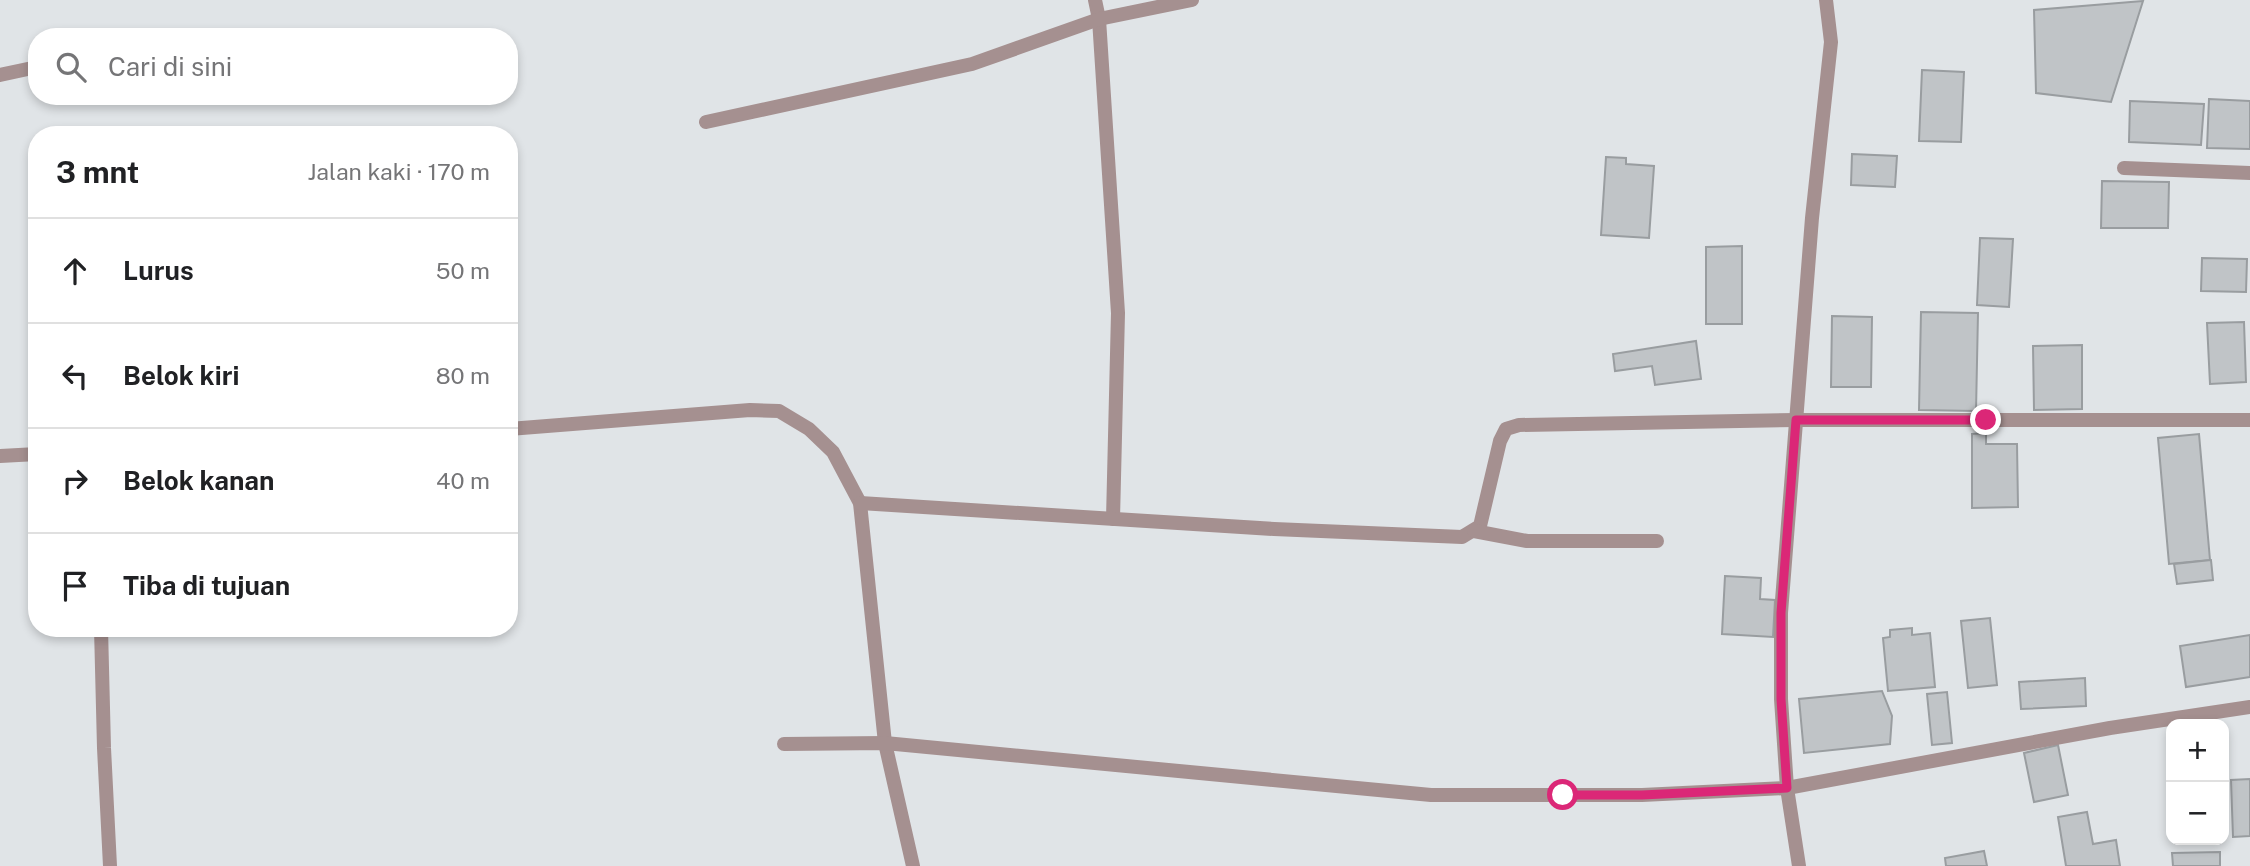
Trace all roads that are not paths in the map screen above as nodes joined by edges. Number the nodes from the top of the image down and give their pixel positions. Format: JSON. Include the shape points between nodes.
{"nodes":[{"id":1,"x":1095,"y":0,"type":"edge"},
{"id":2,"x":1192,"y":0,"type":"edge"},
{"id":3,"x":1826,"y":0,"type":"edge"},
{"id":4,"x":1099,"y":19,"type":"junction"},
{"id":5,"x":28,"y":69,"type":"edge"},
{"id":6,"x":0,"y":75,"type":"edge"},
{"id":7,"x":706,"y":122,"type":"dead end"},
{"id":8,"x":2124,"y":167,"type":"dead end"},
{"id":9,"x":2250,"y":173,"type":"edge"},
{"id":10,"x":1796,"y":420,"type":"junction"},
{"id":11,"x":2250,"y":420,"type":"edge"},
{"id":12,"x":518,"y":428,"type":"edge"},
{"id":13,"x":28,"y":454,"type":"edge"},
{"id":14,"x":0,"y":456,"type":"edge"},
{"id":15,"x":860,"y":503,"type":"junction"},
{"id":16,"x":1113,"y":519,"type":"junction"},
{"id":17,"x":1474,"y":531,"type":"junction"},
{"id":18,"x":1657,"y":541,"type":"dead end"},
{"id":19,"x":101,"y":637,"type":"edge"},
{"id":20,"x":2250,"y":707,"type":"edge"},
{"id":21,"x":886,"y":743,"type":"junction"},
{"id":22,"x":784,"y":744,"type":"dead end"},
{"id":23,"x":1787,"y":788,"type":"junction"},
{"id":24,"x":110,"y":866,"type":"edge"},
{"id":25,"x":913,"y":866,"type":"edge"},
{"id":26,"x":1799,"y":866,"type":"edge"}],
"edges":[{"from":1,"to":4,"type":"street"},
{"from":2,"to":4,"type":"street"},
{"from":3,"to":10,"type":"street","via":[[1832,42]]},
{"from":4,"to":7,"type":"street","via":[[972,64]]},
{"from":4,"to":16,"type":"street","via":[[1118,313]]},
{"from":5,"to":6,"type":"street"},
{"from":8,"to":9,"type":"street"},
{"from":10,"to":11,"type":"street"},
{"from":10,"to":17,"type":"street","via":[[1519,425],[1506,429],[1480,526]]},
{"from":10,"to":23,"type":"street","via":[[1781,613]]},
{"from":12,"to":15,"type":"street","via":[[779,411],[809,429],[833,452]]},
{"from":13,"to":14,"type":"street"},
{"from":15,"to":16,"type":"street"},
{"from":15,"to":21,"type":"street"},
{"from":16,"to":17,"type":"street","via":[[1461,537]]},
{"from":17,"to":18,"type":"street","via":[[1527,541]]},
{"from":19,"to":24,"type":"street"},
{"from":20,"to":23,"type":"street"},
{"from":21,"to":22,"type":"street"},
{"from":21,"to":23,"type":"street","via":[[1431,796],[1642,795]]},
{"from":21,"to":25,"type":"street"},
{"from":23,"to":26,"type":"street"}]}
